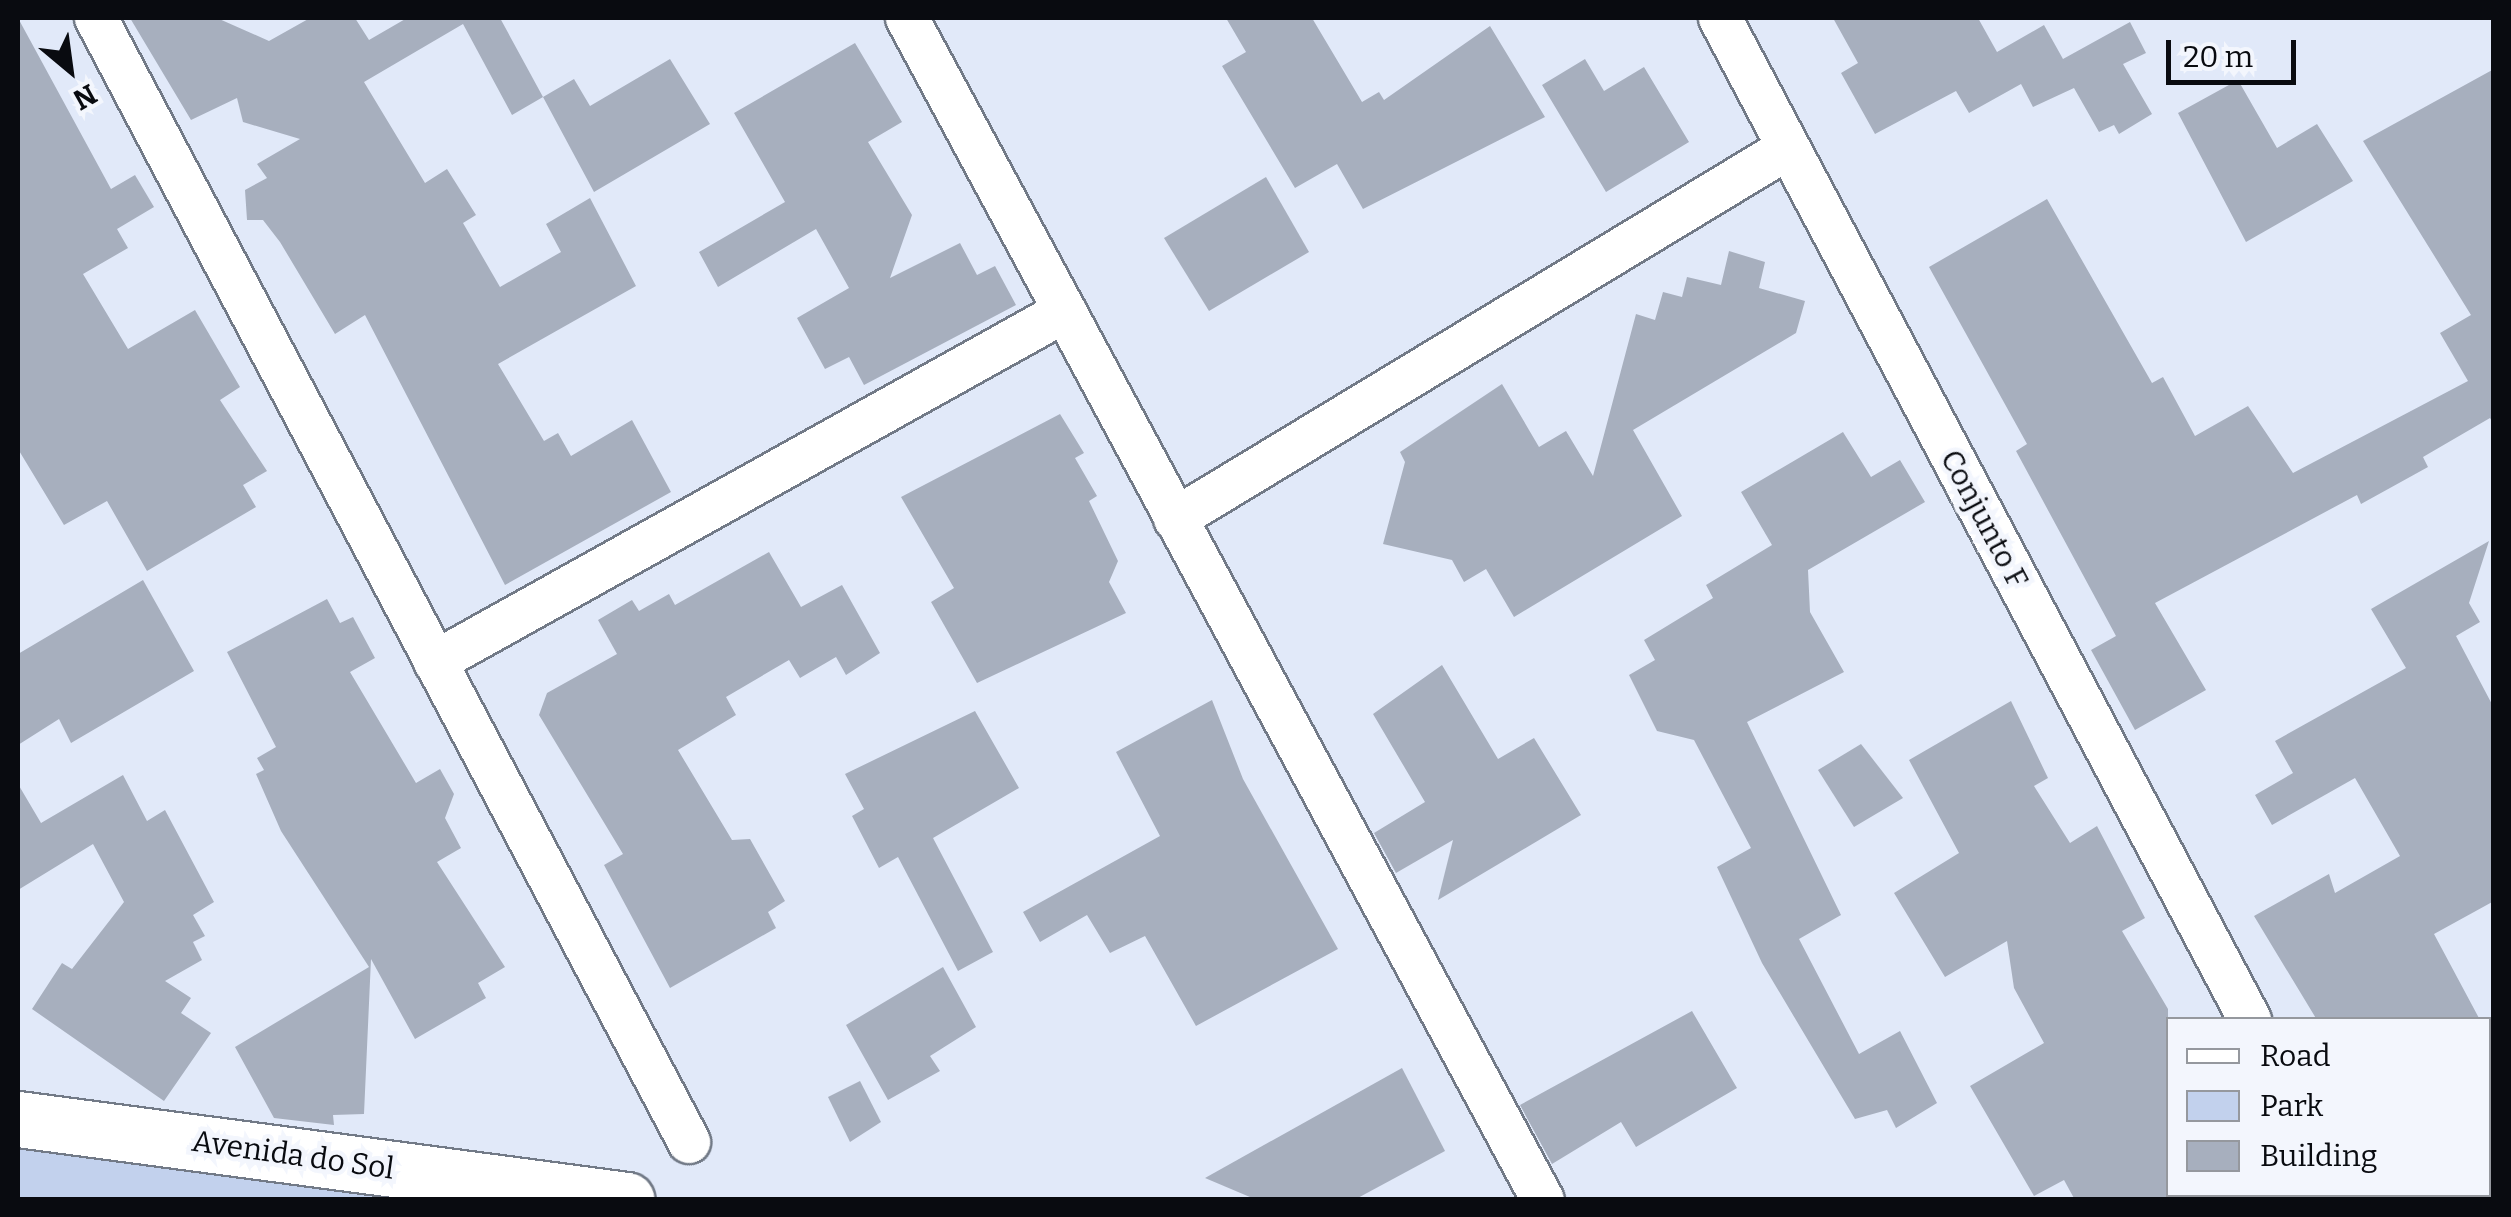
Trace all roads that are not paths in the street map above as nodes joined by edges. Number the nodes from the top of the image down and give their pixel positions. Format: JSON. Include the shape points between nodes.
{"nodes":[{"id":1,"x":96,"y":18,"type":"edge"},
{"id":2,"x":907,"y":18,"type":"edge"},
{"id":3,"x":1720,"y":18,"type":"edge"},
{"id":4,"x":1788,"y":148,"type":"junction"},
{"id":5,"x":1065,"y":311,"type":"junction"},
{"id":6,"x":1175,"y":519,"type":"junction"},
{"id":7,"x":434,"y":662,"type":"junction"},
{"id":8,"x":2248,"y":1017,"type":"edge"},
{"id":9,"x":18,"y":1119,"type":"edge"},
{"id":10,"x":688,"y":1142,"type":"dead end"},
{"id":11,"x":627,"y":1200,"type":"edge"},
{"id":12,"x":1543,"y":1200,"type":"edge"}],
"edges":[{"from":1,"to":7,"type":"street"},
{"from":2,"to":5,"type":"street"},
{"from":3,"to":4,"type":"street","name":"Conjunto F"},
{"from":4,"to":6,"type":"street"},
{"from":4,"to":8,"type":"street","name":"Conjunto F"},
{"from":5,"to":6,"type":"street"},
{"from":5,"to":7,"type":"street"},
{"from":6,"to":12,"type":"street"},
{"from":7,"to":10,"type":"street"},
{"from":9,"to":11,"type":"street","name":"Avenida do Sol"}]}
